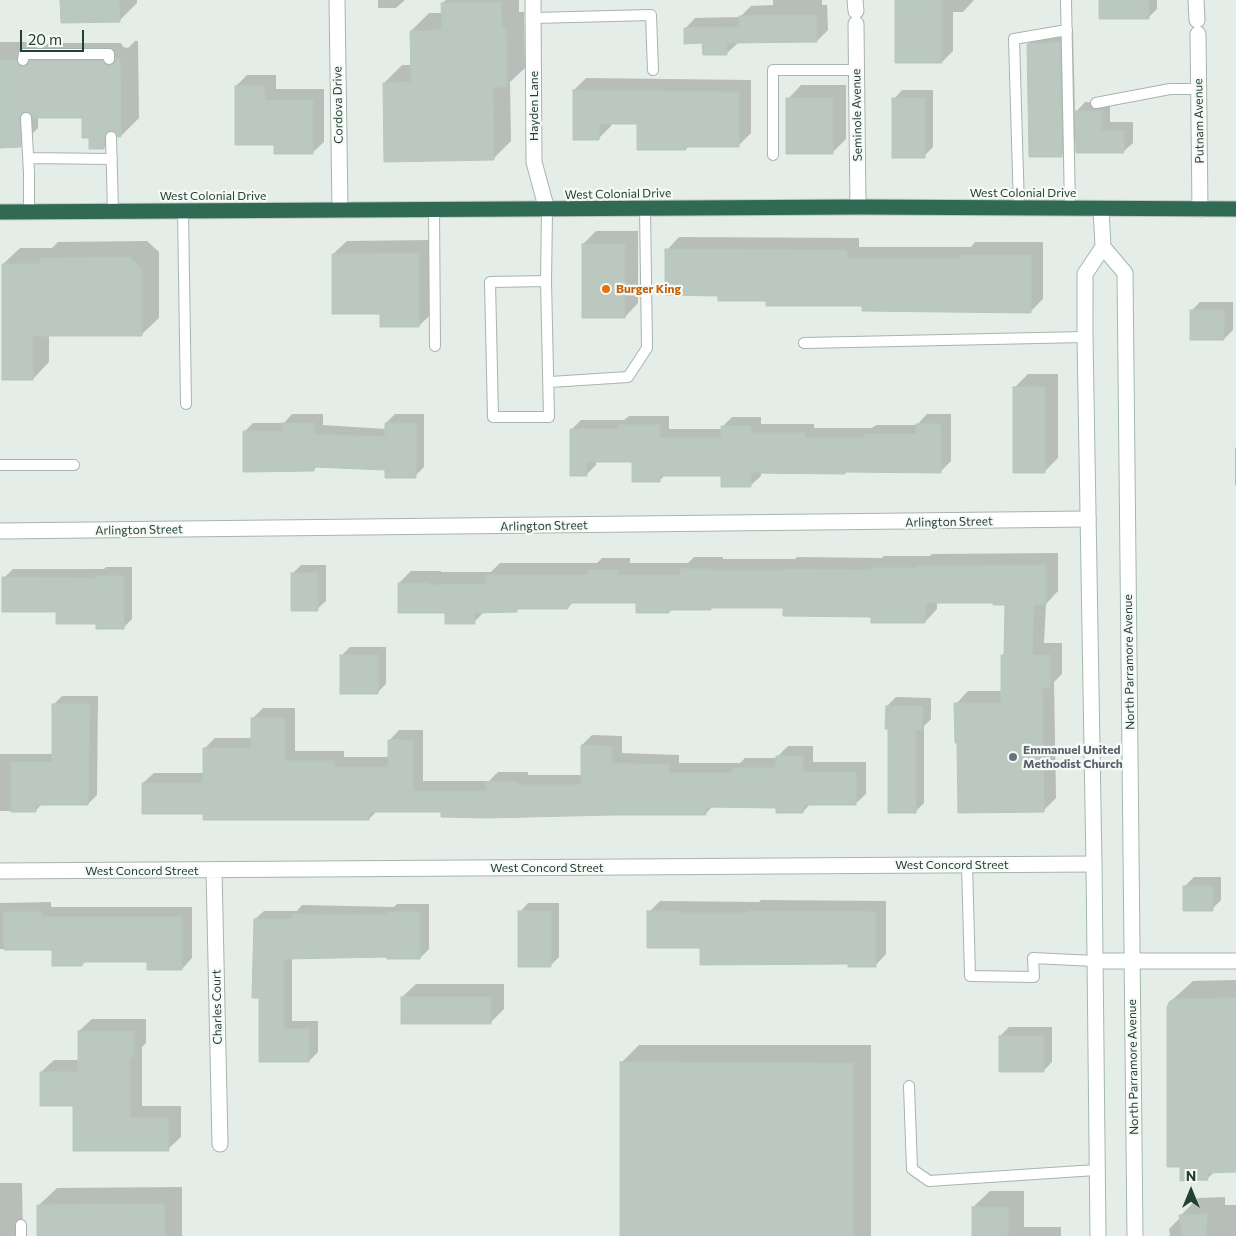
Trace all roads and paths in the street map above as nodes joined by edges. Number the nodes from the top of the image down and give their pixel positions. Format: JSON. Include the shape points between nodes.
{"nodes":[{"id":1,"x":337,"y":0,"type":"edge"},
{"id":2,"x":533,"y":0,"type":"edge"},
{"id":3,"x":1066,"y":0,"type":"edge"},
{"id":4,"x":1196,"y":0,"type":"edge"},
{"id":5,"x":856,"y":12,"type":"edge"},
{"id":6,"x":534,"y":18,"type":"junction"},
{"id":7,"x":1067,"y":30,"type":"junction"},
{"id":8,"x":109,"y":58,"type":"dead end"},
{"id":9,"x":23,"y":60,"type":"dead end"},
{"id":10,"x":653,"y":70,"type":"dead end"},
{"id":11,"x":856,"y":70,"type":"junction"},
{"id":12,"x":1199,"y":89,"type":"junction"},
{"id":13,"x":1096,"y":103,"type":"dead end"},
{"id":14,"x":26,"y":118,"type":"dead end"},
{"id":15,"x":111,"y":137,"type":"dead end"},
{"id":16,"x":773,"y":155,"type":"dead end"},
{"id":17,"x":29,"y":158,"type":"junction"},
{"id":18,"x":112,"y":159,"type":"junction"},
{"id":19,"x":858,"y":207,"type":"junction"},
{"id":20,"x":645,"y":208,"type":"junction"},
{"id":21,"x":1019,"y":208,"type":"junction"},
{"id":22,"x":1070,"y":209,"type":"junction"},
{"id":23,"x":1101,"y":209,"type":"junction"},
{"id":24,"x":1200,"y":209,"type":"junction"},
{"id":25,"x":1236,"y":209,"type":"edge"},
{"id":26,"x":340,"y":210,"type":"junction"},
{"id":27,"x":434,"y":210,"type":"junction"},
{"id":28,"x":546,"y":210,"type":"junction"},
{"id":29,"x":113,"y":211,"type":"junction"},
{"id":30,"x":183,"y":211,"type":"junction"},
{"id":31,"x":0,"y":212,"type":"edge"},
{"id":32,"x":29,"y":212,"type":"junction"},
{"id":33,"x":1103,"y":247,"type":"junction"},
{"id":34,"x":546,"y":281,"type":"junction"},
{"id":35,"x":1085,"y":336,"type":"junction"},
{"id":36,"x":804,"y":343,"type":"dead end"},
{"id":37,"x":435,"y":346,"type":"dead end"},
{"id":38,"x":550,"y":382,"type":"junction"},
{"id":39,"x":186,"y":404,"type":"dead end"},
{"id":40,"x":0,"y":465,"type":"edge"},
{"id":41,"x":74,"y":465,"type":"dead end"},
{"id":42,"x":1088,"y":519,"type":"junction"},
{"id":43,"x":0,"y":532,"type":"edge"},
{"id":44,"x":967,"y":864,"type":"junction"},
{"id":45,"x":1094,"y":864,"type":"junction"},
{"id":46,"x":214,"y":870,"type":"junction"},
{"id":47,"x":0,"y":871,"type":"edge"},
{"id":48,"x":1236,"y":961,"type":"edge"},
{"id":49,"x":1095,"y":962,"type":"junction"},
{"id":50,"x":1132,"y":962,"type":"junction"},
{"id":51,"x":909,"y":1086,"type":"dead end"},
{"id":52,"x":220,"y":1144,"type":"dead end"},
{"id":53,"x":1096,"y":1170,"type":"junction"},
{"id":54,"x":21,"y":1225,"type":"dead end"},
{"id":55,"x":22,"y":1236,"type":"edge"},
{"id":56,"x":1098,"y":1236,"type":"edge"},
{"id":57,"x":1135,"y":1236,"type":"edge"}],
"edges":[{"from":1,"to":26,"type":"street","name":"Cordova Drive"},
{"from":2,"to":6,"type":"street","name":"Hayden Lane"},
{"from":3,"to":7,"type":"lane"},
{"from":4,"to":12,"type":"street","name":"Putnam Avenue"},
{"from":5,"to":11,"type":"street","name":"Seminole Avenue"},
{"from":6,"to":10,"type":"lane","via":[[651,15]]},
{"from":6,"to":28,"type":"street","name":"Hayden Lane","via":[[534,162]]},
{"from":7,"to":21,"type":"lane","via":[[1014,39]]},
{"from":7,"to":22,"type":"lane"},
{"from":8,"to":9,"type":"lane","via":[[109,54],[24,54]]},
{"from":11,"to":16,"type":"lane","via":[[773,70]]},
{"from":11,"to":19,"type":"street","name":"Seminole Avenue"},
{"from":12,"to":13,"type":"lane","via":[[1170,89]]},
{"from":12,"to":24,"type":"street","name":"Putnam Avenue"},
{"from":14,"to":17,"type":"lane"},
{"from":15,"to":18,"type":"lane"},
{"from":17,"to":18,"type":"lane"},
{"from":17,"to":32,"type":"lane"},
{"from":18,"to":29,"type":"lane"},
{"from":19,"to":20,"type":"highway","name":"West Colonial Drive"},
{"from":19,"to":21,"type":"highway","name":"West Colonial Drive"},
{"from":20,"to":28,"type":"highway","name":"West Colonial Drive"},
{"from":20,"to":38,"type":"lane","via":[[647,348],[628,377]]},
{"from":21,"to":22,"type":"highway","name":"West Colonial Drive"},
{"from":22,"to":23,"type":"highway","name":"West Colonial Drive"},
{"from":23,"to":24,"type":"highway","name":"West Colonial Drive"},
{"from":23,"to":33,"type":"street"},
{"from":24,"to":25,"type":"highway","name":"West Colonial Drive"},
{"from":26,"to":27,"type":"highway","name":"West Colonial Drive"},
{"from":26,"to":30,"type":"highway","name":"West Colonial Drive"},
{"from":27,"to":28,"type":"highway","name":"West Colonial Drive"},
{"from":27,"to":37,"type":"lane"},
{"from":28,"to":34,"type":"lane"},
{"from":29,"to":30,"type":"highway","name":"West Colonial Drive"},
{"from":29,"to":32,"type":"highway","name":"West Colonial Drive"},
{"from":30,"to":39,"type":"lane"},
{"from":31,"to":32,"type":"highway","name":"West Colonial Drive"},
{"from":33,"to":35,"type":"street","via":[[1085,274]]},
{"from":33,"to":50,"type":"street","name":"North Parramore Avenue","via":[[1125,273]]},
{"from":34,"to":38,"type":"lane"},
{"from":34,"to":38,"type":"lane","via":[[490,282],[494,417],[549,417]]},
{"from":35,"to":36,"type":"lane"},
{"from":35,"to":42,"type":"street"},
{"from":40,"to":41,"type":"lane"},
{"from":42,"to":43,"type":"street","name":"Arlington Street"},
{"from":42,"to":45,"type":"street"},
{"from":44,"to":45,"type":"street","name":"West Concord Street"},
{"from":44,"to":46,"type":"street","name":"West Concord Street"},
{"from":44,"to":49,"type":"lane","via":[[970,976],[1034,977],[1033,958]]},
{"from":45,"to":49,"type":"street"},
{"from":46,"to":47,"type":"street","name":"West Concord Street"},
{"from":46,"to":52,"type":"street","name":"Charles Court"},
{"from":48,"to":50,"type":"street"},
{"from":49,"to":50,"type":"street"},
{"from":49,"to":53,"type":"street"},
{"from":50,"to":57,"type":"street","name":"North Parramore Avenue"},
{"from":51,"to":53,"type":"lane","via":[[912,1169],[929,1181]]},
{"from":53,"to":56,"type":"street"},
{"from":54,"to":55,"type":"lane"}]}
